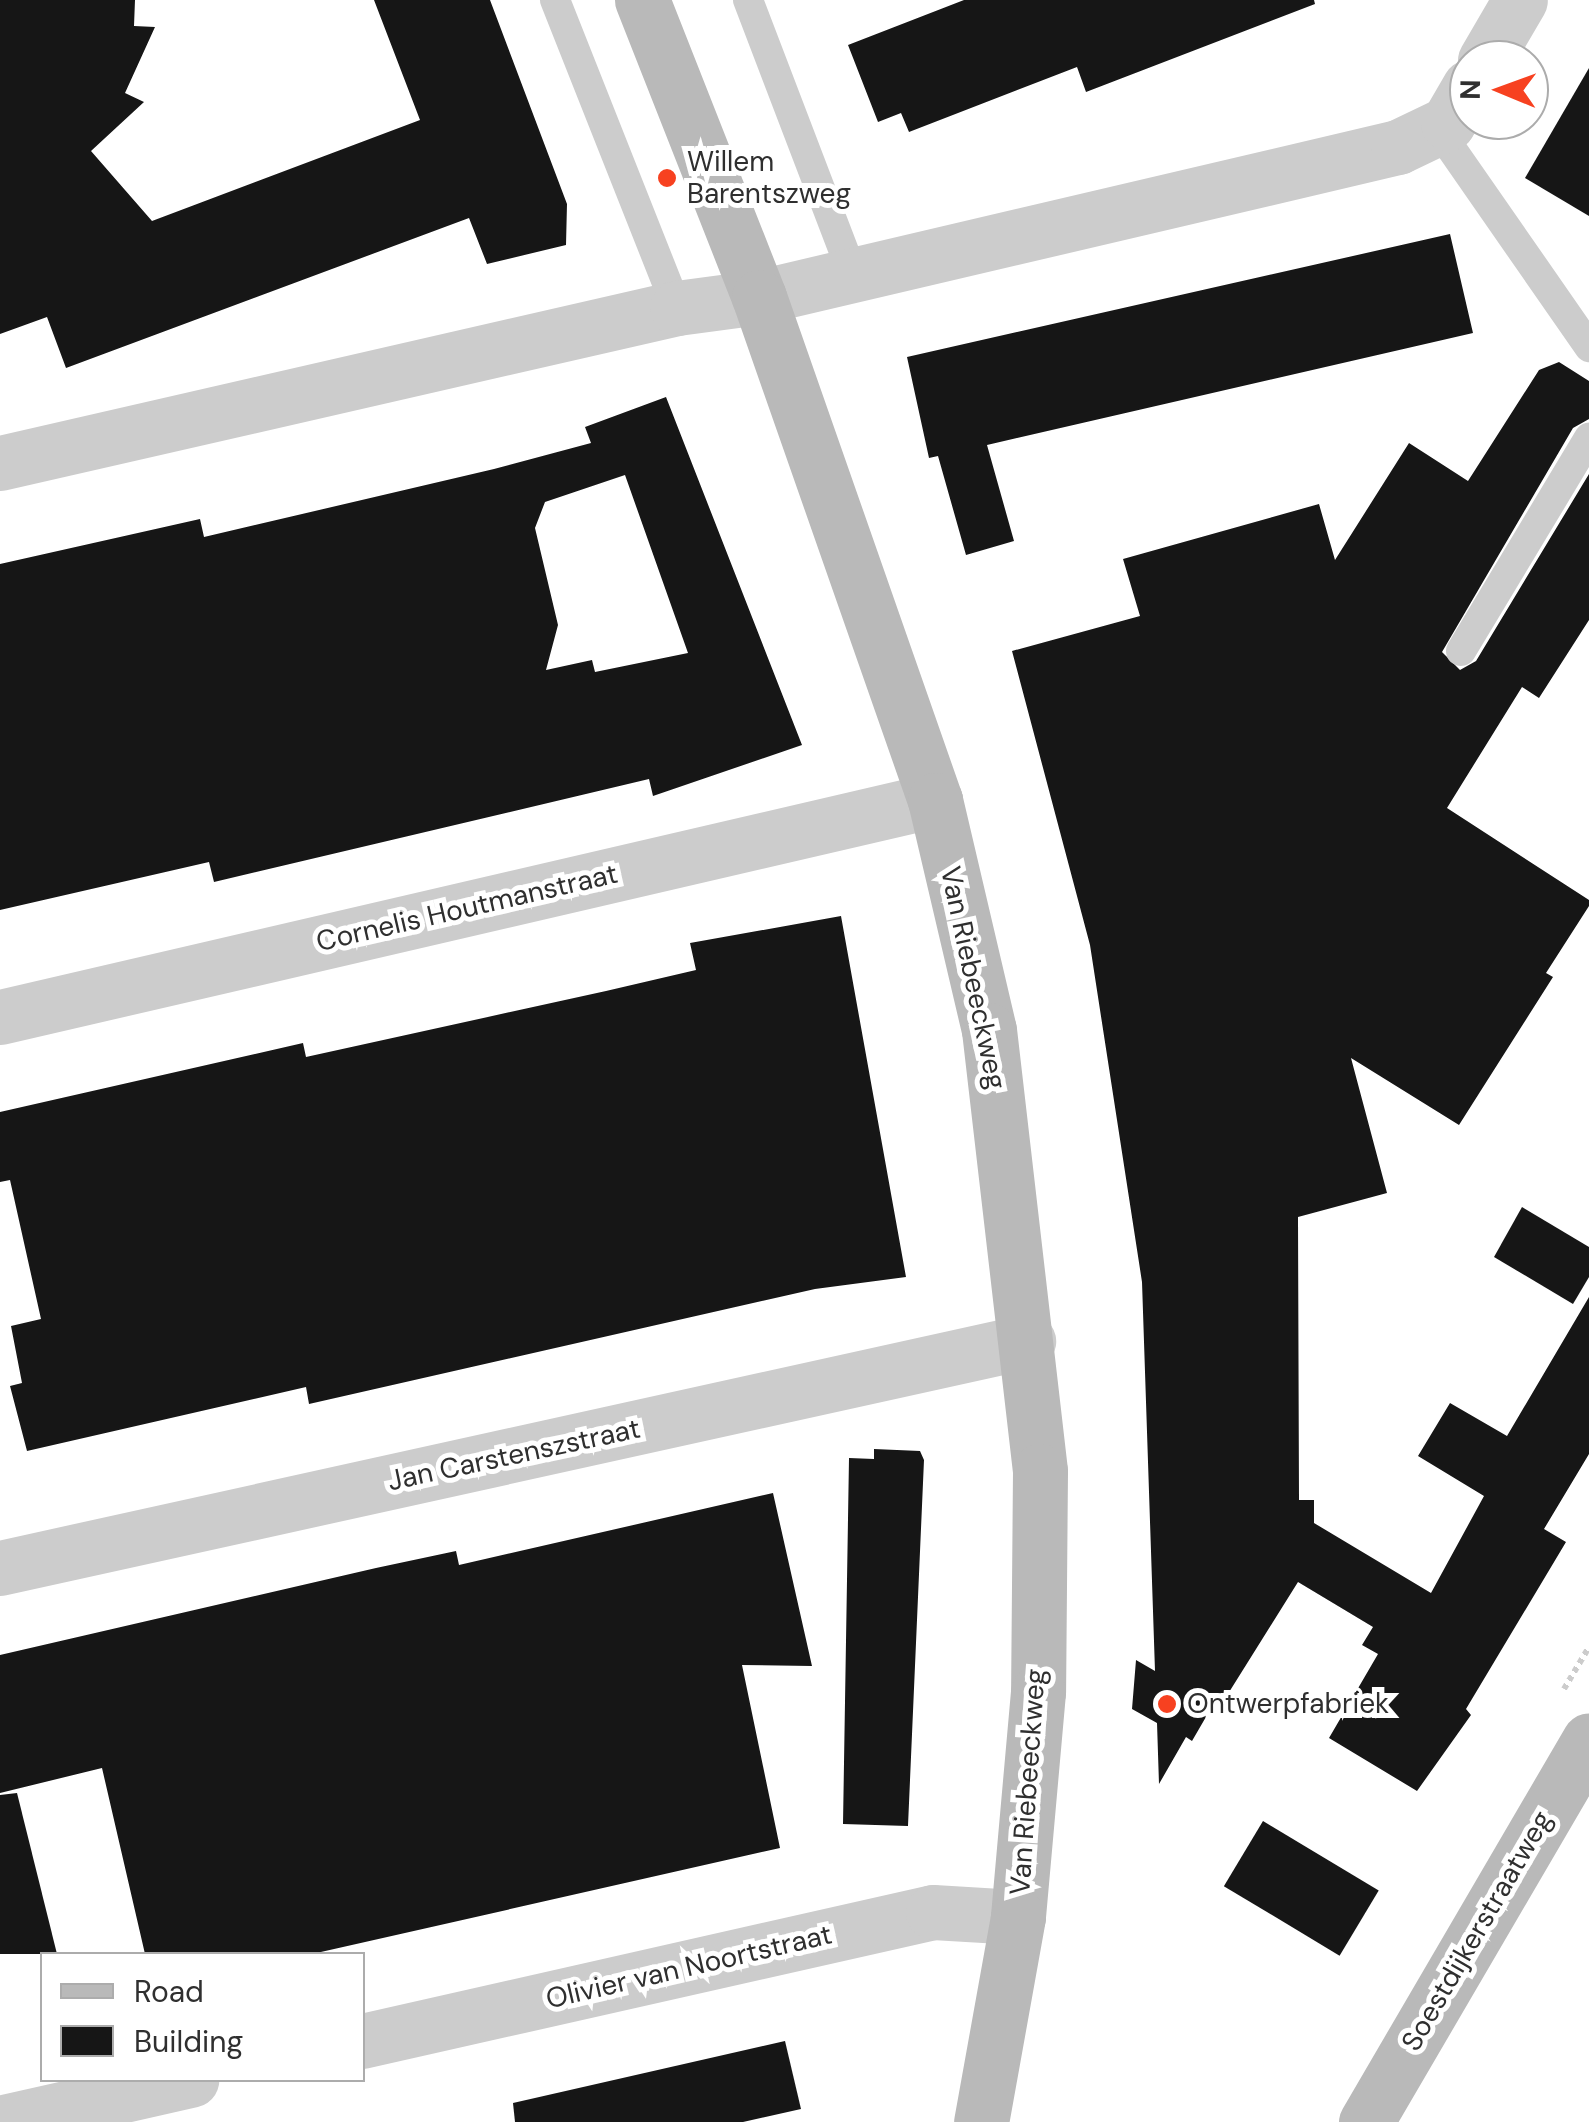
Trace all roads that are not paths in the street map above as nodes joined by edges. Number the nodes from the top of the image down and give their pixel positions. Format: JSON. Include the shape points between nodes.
{"nodes":[{"id":1,"x":555,"y":0,"type":"edge"},
{"id":2,"x":642,"y":0,"type":"edge"},
{"id":3,"x":748,"y":0,"type":"edge"},
{"id":4,"x":1520,"y":0,"type":"edge"},
{"id":5,"x":1497,"y":40,"type":"edge"},
{"id":6,"x":1449,"y":111,"type":"edge"},
{"id":7,"x":1471,"y":140,"type":"edge"},
{"id":8,"x":853,"y":275,"type":"junction"},
{"id":9,"x":758,"y":297,"type":"junction"},
{"id":10,"x":676,"y":308,"type":"junction"},
{"id":11,"x":1589,"y":347,"type":"edge"},
{"id":12,"x":1585,"y":456,"type":"edge"},
{"id":13,"x":0,"y":463,"type":"edge"},
{"id":14,"x":1461,"y":651,"type":"dead end"},
{"id":15,"x":935,"y":800,"type":"junction"},
{"id":16,"x":0,"y":1016,"type":"edge"},
{"id":17,"x":1028,"y":1341,"type":"junction"},
{"id":18,"x":0,"y":1568,"type":"edge"},
{"id":19,"x":1589,"y":1740,"type":"edge"},
{"id":20,"x":1018,"y":1918,"type":"junction"},
{"id":21,"x":365,"y":2040,"type":"edge"},
{"id":22,"x":183,"y":2082,"type":"edge"},
{"id":23,"x":4,"y":2122,"type":"edge"},
{"id":24,"x":981,"y":2122,"type":"edge"},
{"id":25,"x":1366,"y":2122,"type":"edge"}],
"edges":[{"from":1,"to":10,"type":"lane"},
{"from":2,"to":9,"type":"street","name":"Van Riebeeckweg"},
{"from":3,"to":8,"type":"lane"},
{"from":4,"to":5,"type":"street"},
{"from":6,"to":8,"type":"street","via":[[1398,147]]},
{"from":7,"to":11,"type":"lane"},
{"from":8,"to":9,"type":"street"},
{"from":9,"to":10,"type":"street"},
{"from":9,"to":15,"type":"street","name":"Van Riebeeckweg"},
{"from":10,"to":13,"type":"street"},
{"from":12,"to":14,"type":"lane"},
{"from":15,"to":16,"type":"street","name":"Cornelis Houtmanstraat"},
{"from":15,"to":17,"type":"street","name":"Van Riebeeckweg","via":[[990,1030]]},
{"from":17,"to":18,"type":"street","name":"Jan Carstenszstraat"},
{"from":17,"to":20,"type":"street","name":"Van Riebeeckweg","via":[[1040,1471],[1038,1692]]},
{"from":19,"to":25,"type":"street","name":"Soestdijkerstraatweg"},
{"from":20,"to":21,"type":"street","name":"Olivier van Noortstraat","via":[[933,1912]]},
{"from":20,"to":24,"type":"street","name":"Van Riebeeckweg"},
{"from":22,"to":23,"type":"street"}]}
